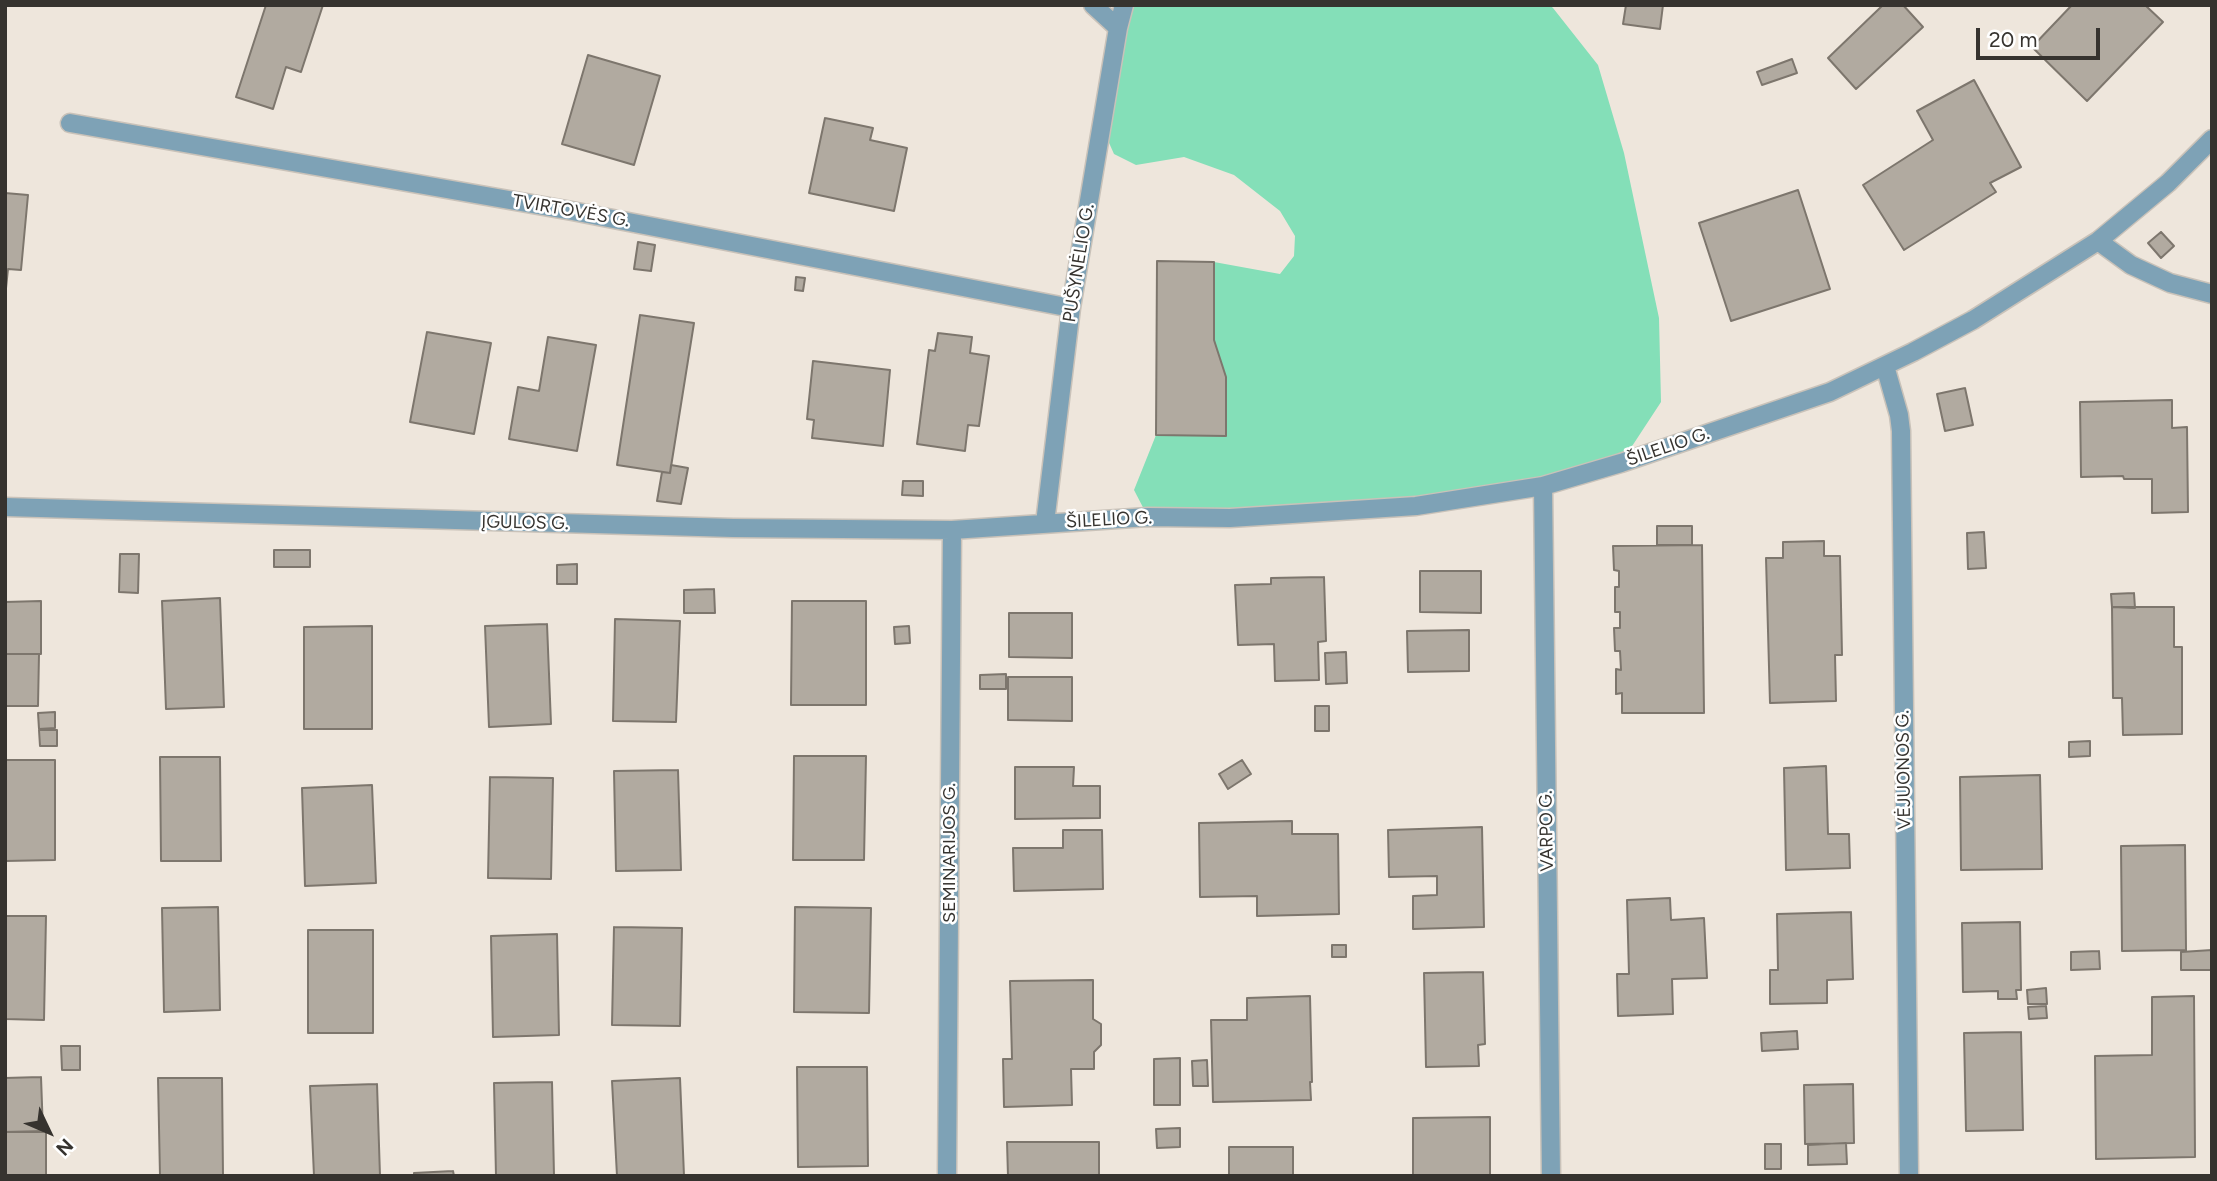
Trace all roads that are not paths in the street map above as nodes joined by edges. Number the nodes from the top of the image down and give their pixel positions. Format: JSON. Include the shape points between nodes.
{"nodes":[{"id":1,"x":1093,"y":5,"type":"edge"},
{"id":2,"x":1124,"y":5,"type":"edge"},
{"id":3,"x":1118,"y":28,"type":"junction"},
{"id":4,"x":70,"y":123,"type":"dead end"},
{"id":5,"x":2212,"y":139,"type":"edge"},
{"id":6,"x":2098,"y":242,"type":"junction"},
{"id":7,"x":2212,"y":294,"type":"edge"},
{"id":8,"x":1071,"y":309,"type":"junction"},
{"id":9,"x":1885,"y":366,"type":"junction"},
{"id":10,"x":1543,"y":486,"type":"junction"},
{"id":11,"x":5,"y":507,"type":"edge"},
{"id":12,"x":1045,"y":523,"type":"junction"},
{"id":13,"x":952,"y":530,"type":"junction"},
{"id":14,"x":947,"y":1176,"type":"edge"},
{"id":15,"x":1551,"y":1176,"type":"edge"},
{"id":16,"x":1909,"y":1176,"type":"edge"}],
"edges":[{"from":1,"to":3,"type":"street"},
{"from":2,"to":3,"type":"street","name":"PUŠYNĖLIO G."},
{"from":3,"to":8,"type":"street","name":"PUŠYNĖLIO G."},
{"from":4,"to":8,"type":"street","name":"TVIRTOVĖS G.","via":[[572,211]]},
{"from":5,"to":6,"type":"street","name":"ŠILELIO G."},
{"from":6,"to":7,"type":"street","via":[[2160,279]]},
{"from":6,"to":9,"type":"street","name":"ŠILELIO G.","via":[[1973,320]]},
{"from":8,"to":12,"type":"street","name":"PUŠYNĖLIO G."},
{"from":9,"to":10,"type":"street","name":"ŠILELIO G.","via":[[1830,392]]},
{"from":9,"to":16,"type":"street","name":"VĖJUONOS G.","via":[[1901,431]]},
{"from":10,"to":12,"type":"street","name":"ŠILELIO G.","via":[[1416,506]]},
{"from":10,"to":15,"type":"street","name":"VARPO G."},
{"from":11,"to":13,"type":"street","name":"ĮGULOS G.","via":[[678,527]]},
{"from":12,"to":13,"type":"street","name":"ĮGULOS G."},
{"from":13,"to":14,"type":"street","name":"SEMINARIJOS G."}]}
